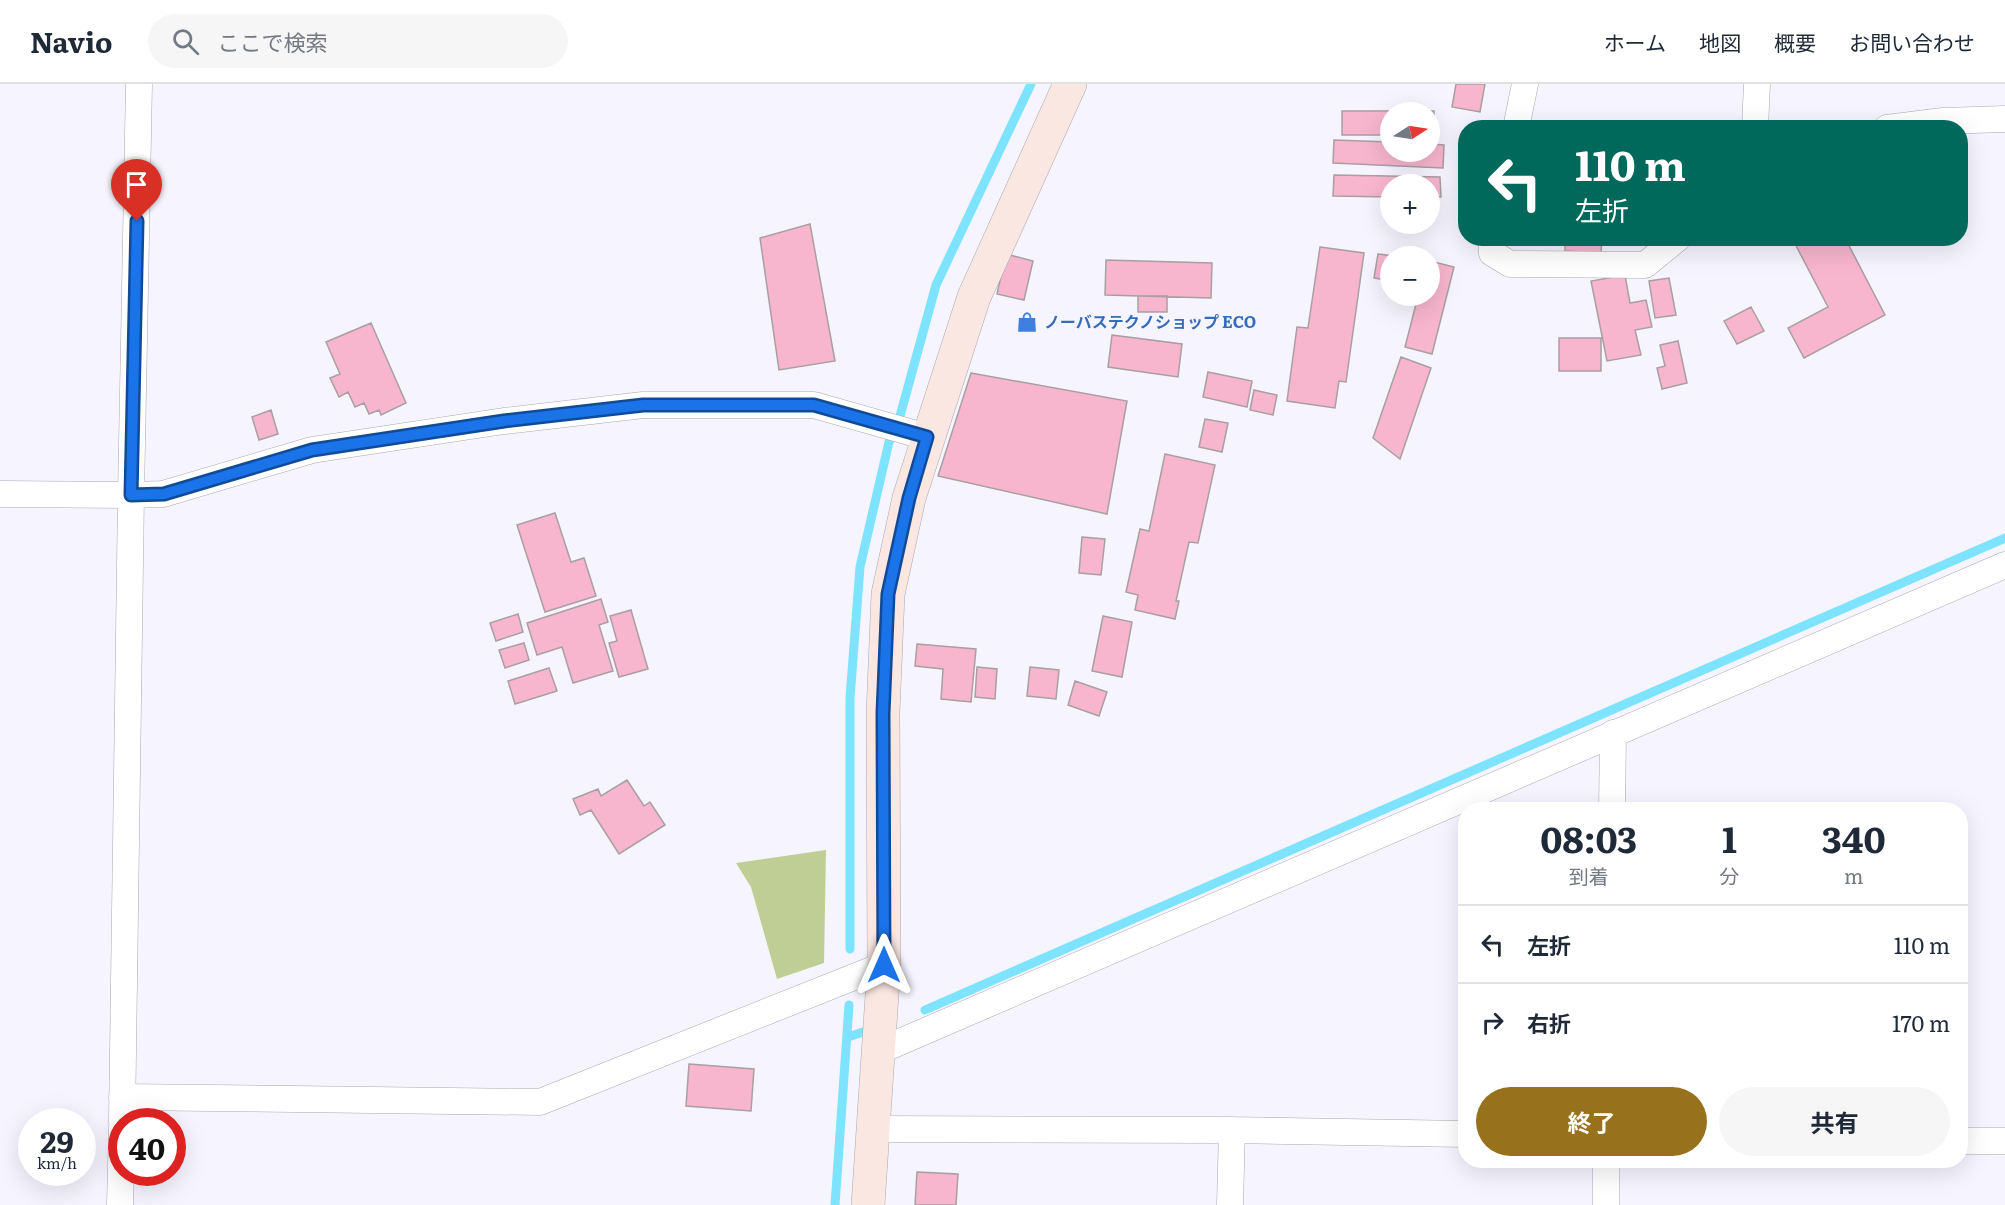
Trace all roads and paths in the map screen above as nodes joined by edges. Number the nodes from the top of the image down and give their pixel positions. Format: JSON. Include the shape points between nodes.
{"nodes":[{"id":1,"x":140,"y":84,"type":"edge"},
{"id":2,"x":1070,"y":84,"type":"edge"},
{"id":3,"x":1525,"y":84,"type":"edge"},
{"id":4,"x":1757,"y":84,"type":"edge"},
{"id":5,"x":2005,"y":119,"type":"edge"},
{"id":6,"x":1518,"y":120,"type":"edge"},
{"id":7,"x":1755,"y":120,"type":"edge"},
{"id":8,"x":1968,"y":120,"type":"edge"},
{"id":9,"x":1492,"y":246,"type":"edge"},
{"id":10,"x":1668,"y":246,"type":"edge"},
{"id":11,"x":920,"y":435,"type":"junction"},
{"id":12,"x":0,"y":494,"type":"edge"},
{"id":13,"x":131,"y":495,"type":"junction"},
{"id":14,"x":2005,"y":565,"type":"edge"},
{"id":15,"x":1613,"y":733,"type":"junction"},
{"id":16,"x":1612,"y":802,"type":"edge"},
{"id":17,"x":884,"y":965,"type":"junction"},
{"id":18,"x":879,"y":1051,"type":"junction"},
{"id":19,"x":122,"y":1097,"type":"junction"},
{"id":20,"x":122,"y":1108,"type":"edge"},
{"id":21,"x":873,"y":1130,"type":"junction"},
{"id":22,"x":1232,"y":1130,"type":"junction"},
{"id":23,"x":1458,"y":1134,"type":"edge"},
{"id":24,"x":1968,"y":1141,"type":"edge"},
{"id":25,"x":2005,"y":1141,"type":"edge"},
{"id":26,"x":1606,"y":1168,"type":"edge"},
{"id":27,"x":120,"y":1186,"type":"edge"},
{"id":28,"x":120,"y":1205,"type":"edge"},
{"id":29,"x":868,"y":1205,"type":"edge"},
{"id":30,"x":1230,"y":1205,"type":"edge"},
{"id":31,"x":1606,"y":1205,"type":"edge"}],
"edges":[{"from":1,"to":13,"type":"street"},
{"from":2,"to":11,"type":"street","via":[[974,297]]},
{"from":3,"to":6,"type":"street"},
{"from":4,"to":7,"type":"street"},
{"from":5,"to":8,"type":"street"},
{"from":9,"to":10,"type":"street","via":[[1492,253],[1510,264],[1577,265],[1645,265]]},
{"from":11,"to":13,"type":"street","via":[[814,405],[643,405],[312,450],[164,494]]},
{"from":11,"to":17,"type":"street","via":[[888,594],[883,713]]},
{"from":12,"to":13,"type":"street"},
{"from":13,"to":19,"type":"street"},
{"from":14,"to":15,"type":"street"},
{"from":15,"to":16,"type":"street"},
{"from":15,"to":18,"type":"street"},
{"from":17,"to":18,"type":"street"},
{"from":17,"to":19,"type":"street","via":[[540,1102]]},
{"from":18,"to":21,"type":"street"},
{"from":19,"to":20,"type":"street"},
{"from":21,"to":22,"type":"street"},
{"from":21,"to":29,"type":"street"},
{"from":22,"to":23,"type":"street"},
{"from":22,"to":30,"type":"street"},
{"from":24,"to":25,"type":"street"},
{"from":26,"to":31,"type":"street"},
{"from":27,"to":28,"type":"street"}]}
